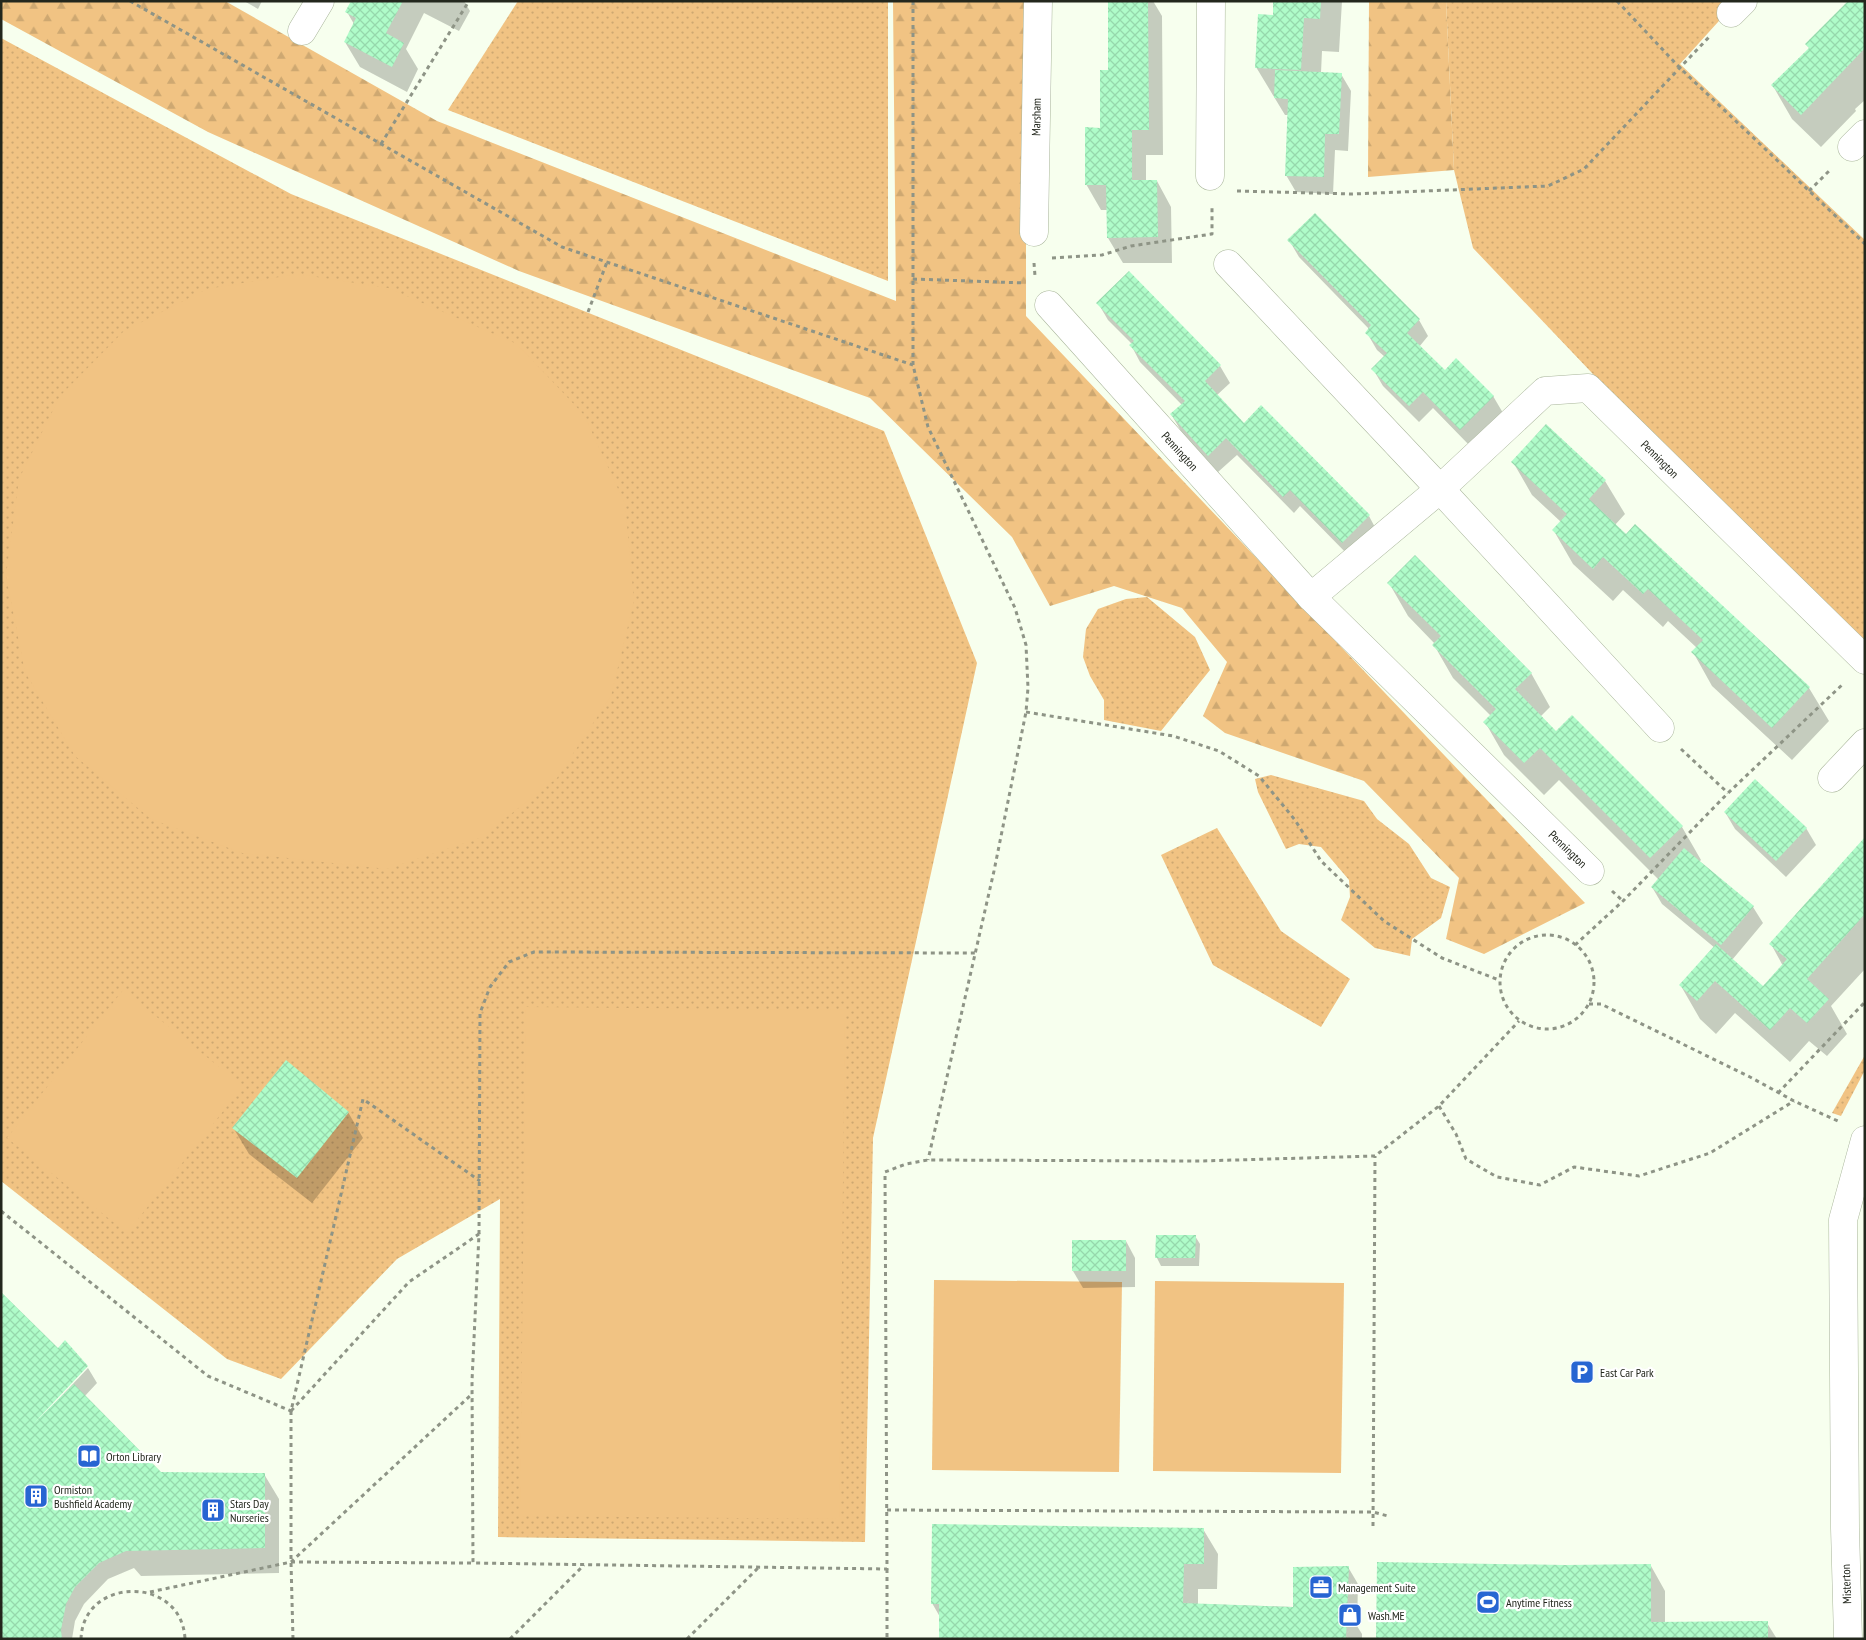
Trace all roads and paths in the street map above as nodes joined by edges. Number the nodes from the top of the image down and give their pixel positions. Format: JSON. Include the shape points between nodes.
{"nodes":[{"id":1,"x":130,"y":1,"type":"edge"},
{"id":2,"x":320,"y":1,"type":"edge"},
{"id":3,"x":469,"y":1,"type":"edge"},
{"id":4,"x":913,"y":1,"type":"edge"},
{"id":5,"x":1038,"y":1,"type":"edge"},
{"id":6,"x":1211,"y":1,"type":"edge"},
{"id":7,"x":1617,"y":1,"type":"edge"},
{"id":8,"x":1737,"y":7,"type":"edge"},
{"id":9,"x":302,"y":31,"type":"dead end"},
{"id":10,"x":1680,"y":68,"type":"junction"},
{"id":11,"x":381,"y":144,"type":"junction"},
{"id":12,"x":1211,"y":183,"type":"junction"},
{"id":13,"x":1034,"y":232,"type":"joint"},
{"id":14,"x":1865,"y":244,"type":"edge"},
{"id":15,"x":1034,"y":259,"type":"junction"},
{"id":16,"x":607,"y":262,"type":"junction"},
{"id":17,"x":1228,"y":264,"type":"dead end"},
{"id":18,"x":913,"y":279,"type":"junction"},
{"id":19,"x":1042,"y":295,"type":"junction"},
{"id":20,"x":588,"y":312,"type":"dead end"},
{"id":21,"x":913,"y":364,"type":"junction"},
{"id":22,"x":1440,"y":489,"type":"junction"},
{"id":23,"x":1311,"y":597,"type":"junction"},
{"id":24,"x":1857,"y":669,"type":"edge"},
{"id":25,"x":1026,"y":712,"type":"junction"},
{"id":26,"x":1660,"y":728,"type":"joint"},
{"id":27,"x":1865,"y":743,"type":"edge"},
{"id":28,"x":1832,"y":778,"type":"dead end"},
{"id":29,"x":1728,"y":793,"type":"junction"},
{"id":30,"x":1590,"y":871,"type":"dead end"},
{"id":31,"x":1575,"y":945,"type":"junction"},
{"id":32,"x":975,"y":953,"type":"junction"},
{"id":33,"x":1500,"y":980,"type":"junction"},
{"id":34,"x":1865,"y":1002,"type":"edge"},
{"id":35,"x":1589,"y":1004,"type":"junction"},
{"id":36,"x":1519,"y":1021,"type":"junction"},
{"id":37,"x":1778,"y":1093,"type":"junction"},
{"id":38,"x":1794,"y":1101,"type":"junction"},
{"id":39,"x":1439,"y":1106,"type":"junction"},
{"id":40,"x":1843,"y":1123,"type":"dead end"},
{"id":41,"x":1865,"y":1140,"type":"edge"},
{"id":42,"x":1374,"y":1156,"type":"junction"},
{"id":43,"x":928,"y":1160,"type":"junction"},
{"id":44,"x":480,"y":1181,"type":"junction"},
{"id":45,"x":1,"y":1211,"type":"edge"},
{"id":46,"x":479,"y":1234,"type":"junction"},
{"id":47,"x":472,"y":1394,"type":"junction"},
{"id":48,"x":291,"y":1411,"type":"junction"},
{"id":49,"x":887,"y":1510,"type":"junction"},
{"id":50,"x":1373,"y":1512,"type":"junction"},
{"id":51,"x":1388,"y":1516,"type":"dead end"},
{"id":52,"x":1373,"y":1526,"type":"dead end"},
{"id":53,"x":1855,"y":1528,"type":"edge"},
{"id":54,"x":291,"y":1562,"type":"junction"},
{"id":55,"x":473,"y":1563,"type":"junction"},
{"id":56,"x":584,"y":1565,"type":"junction"},
{"id":57,"x":759,"y":1568,"type":"junction"},
{"id":58,"x":886,"y":1569,"type":"junction"},
{"id":59,"x":150,"y":1592,"type":"junction"},
{"id":60,"x":81,"y":1639,"type":"edge"},
{"id":61,"x":185,"y":1639,"type":"edge"},
{"id":62,"x":293,"y":1639,"type":"edge"},
{"id":63,"x":510,"y":1639,"type":"edge"},
{"id":64,"x":687,"y":1639,"type":"edge"},
{"id":65,"x":887,"y":1639,"type":"edge"},
{"id":66,"x":1848,"y":1639,"type":"edge"}],
"edges":[{"from":1,"to":11,"type":"path"},
{"from":2,"to":9,"type":"street"},
{"from":3,"to":11,"type":"path"},
{"from":4,"to":18,"type":"path"},
{"from":5,"to":13,"type":"street","name":"Marsham"},
{"from":6,"to":12,"type":"street"},
{"from":7,"to":10,"type":"path"},
{"from":8,"to":10,"type":"path"},
{"from":10,"to":12,"type":"path","via":[[1584,168],[1548,186],[1352,194]]},
{"from":10,"to":14,"type":"path"},
{"from":11,"to":16,"type":"path","via":[[562,247]]},
{"from":12,"to":15,"type":"path","via":[[1212,234],[1131,246],[1102,255]]},
{"from":13,"to":15,"type":"path"},
{"from":15,"to":19,"type":"path"},
{"from":16,"to":20,"type":"path"},
{"from":16,"to":21,"type":"path"},
{"from":17,"to":22,"type":"street"},
{"from":18,"to":19,"type":"path"},
{"from":18,"to":21,"type":"path"},
{"from":19,"to":23,"type":"street","name":"Pennington"},
{"from":21,"to":25,"type":"path","via":[[928,427],[1015,608],[1026,646]]},
{"from":22,"to":23,"type":"street","name":"Pennington"},
{"from":22,"to":24,"type":"street","name":"Pennington","via":[[1545,391],[1588,388]]},
{"from":22,"to":26,"type":"street"},
{"from":23,"to":30,"type":"street","name":"Pennington"},
{"from":24,"to":29,"type":"path"},
{"from":25,"to":32,"type":"path"},
{"from":25,"to":33,"type":"path","via":[[1173,736],[1219,751],[1259,776],[1295,820],[1321,861],[1384,920],[1442,958]]},
{"from":26,"to":29,"type":"path"},
{"from":27,"to":28,"type":"street"},
{"from":29,"to":31,"type":"path","via":[[1623,901]]},
{"from":31,"to":33,"type":"path","via":[[1548,935],[1533,937],[1510,954]]},
{"from":31,"to":35,"type":"path","via":[[1591,965],[1593,985]]},
{"from":32,"to":43,"type":"path"},
{"from":32,"to":44,"type":"path","via":[[534,952],[509,962],[490,987],[480,1013]]},
{"from":33,"to":36,"type":"path","via":[[1508,1010]]},
{"from":34,"to":37,"type":"path"},
{"from":35,"to":36,"type":"path","via":[[1566,1026],[1534,1028]]},
{"from":35,"to":37,"type":"path","via":[[1601,1004]]},
{"from":36,"to":39,"type":"path"},
{"from":37,"to":38,"type":"path"},
{"from":38,"to":39,"type":"path","via":[[1710,1153],[1639,1176],[1574,1167],[1540,1185],[1497,1177],[1466,1159]]},
{"from":38,"to":40,"type":"path"},
{"from":39,"to":42,"type":"path"},
{"from":41,"to":53,"type":"street","name":"Misterton","via":[[1843,1220]]},
{"from":42,"to":43,"type":"path","via":[[1200,1161]]},
{"from":42,"to":50,"type":"path"},
{"from":43,"to":49,"type":"path","via":[[885,1172]]},
{"from":44,"to":46,"type":"path"},
{"from":44,"to":48,"type":"path","via":[[363,1099]]},
{"from":45,"to":48,"type":"path","via":[[208,1376]]},
{"from":46,"to":47,"type":"path"},
{"from":46,"to":48,"type":"path","via":[[409,1282]]},
{"from":47,"to":54,"type":"path"},
{"from":47,"to":55,"type":"path"},
{"from":48,"to":54,"type":"path"},
{"from":49,"to":50,"type":"path"},
{"from":49,"to":58,"type":"path"},
{"from":50,"to":51,"type":"path"},
{"from":50,"to":52,"type":"path"},
{"from":53,"to":66,"type":"street","name":"Misterton"},
{"from":54,"to":55,"type":"path"},
{"from":54,"to":59,"type":"path"},
{"from":54,"to":62,"type":"path"},
{"from":55,"to":56,"type":"path"},
{"from":56,"to":57,"type":"path"},
{"from":56,"to":63,"type":"path"},
{"from":57,"to":58,"type":"path"},
{"from":57,"to":64,"type":"path"},
{"from":58,"to":65,"type":"path"},
{"from":59,"to":60,"type":"path","via":[[131,1590],[113,1594],[98,1603],[86,1618]]},
{"from":59,"to":61,"type":"path","via":[[166,1601],[178,1615]]}]}
